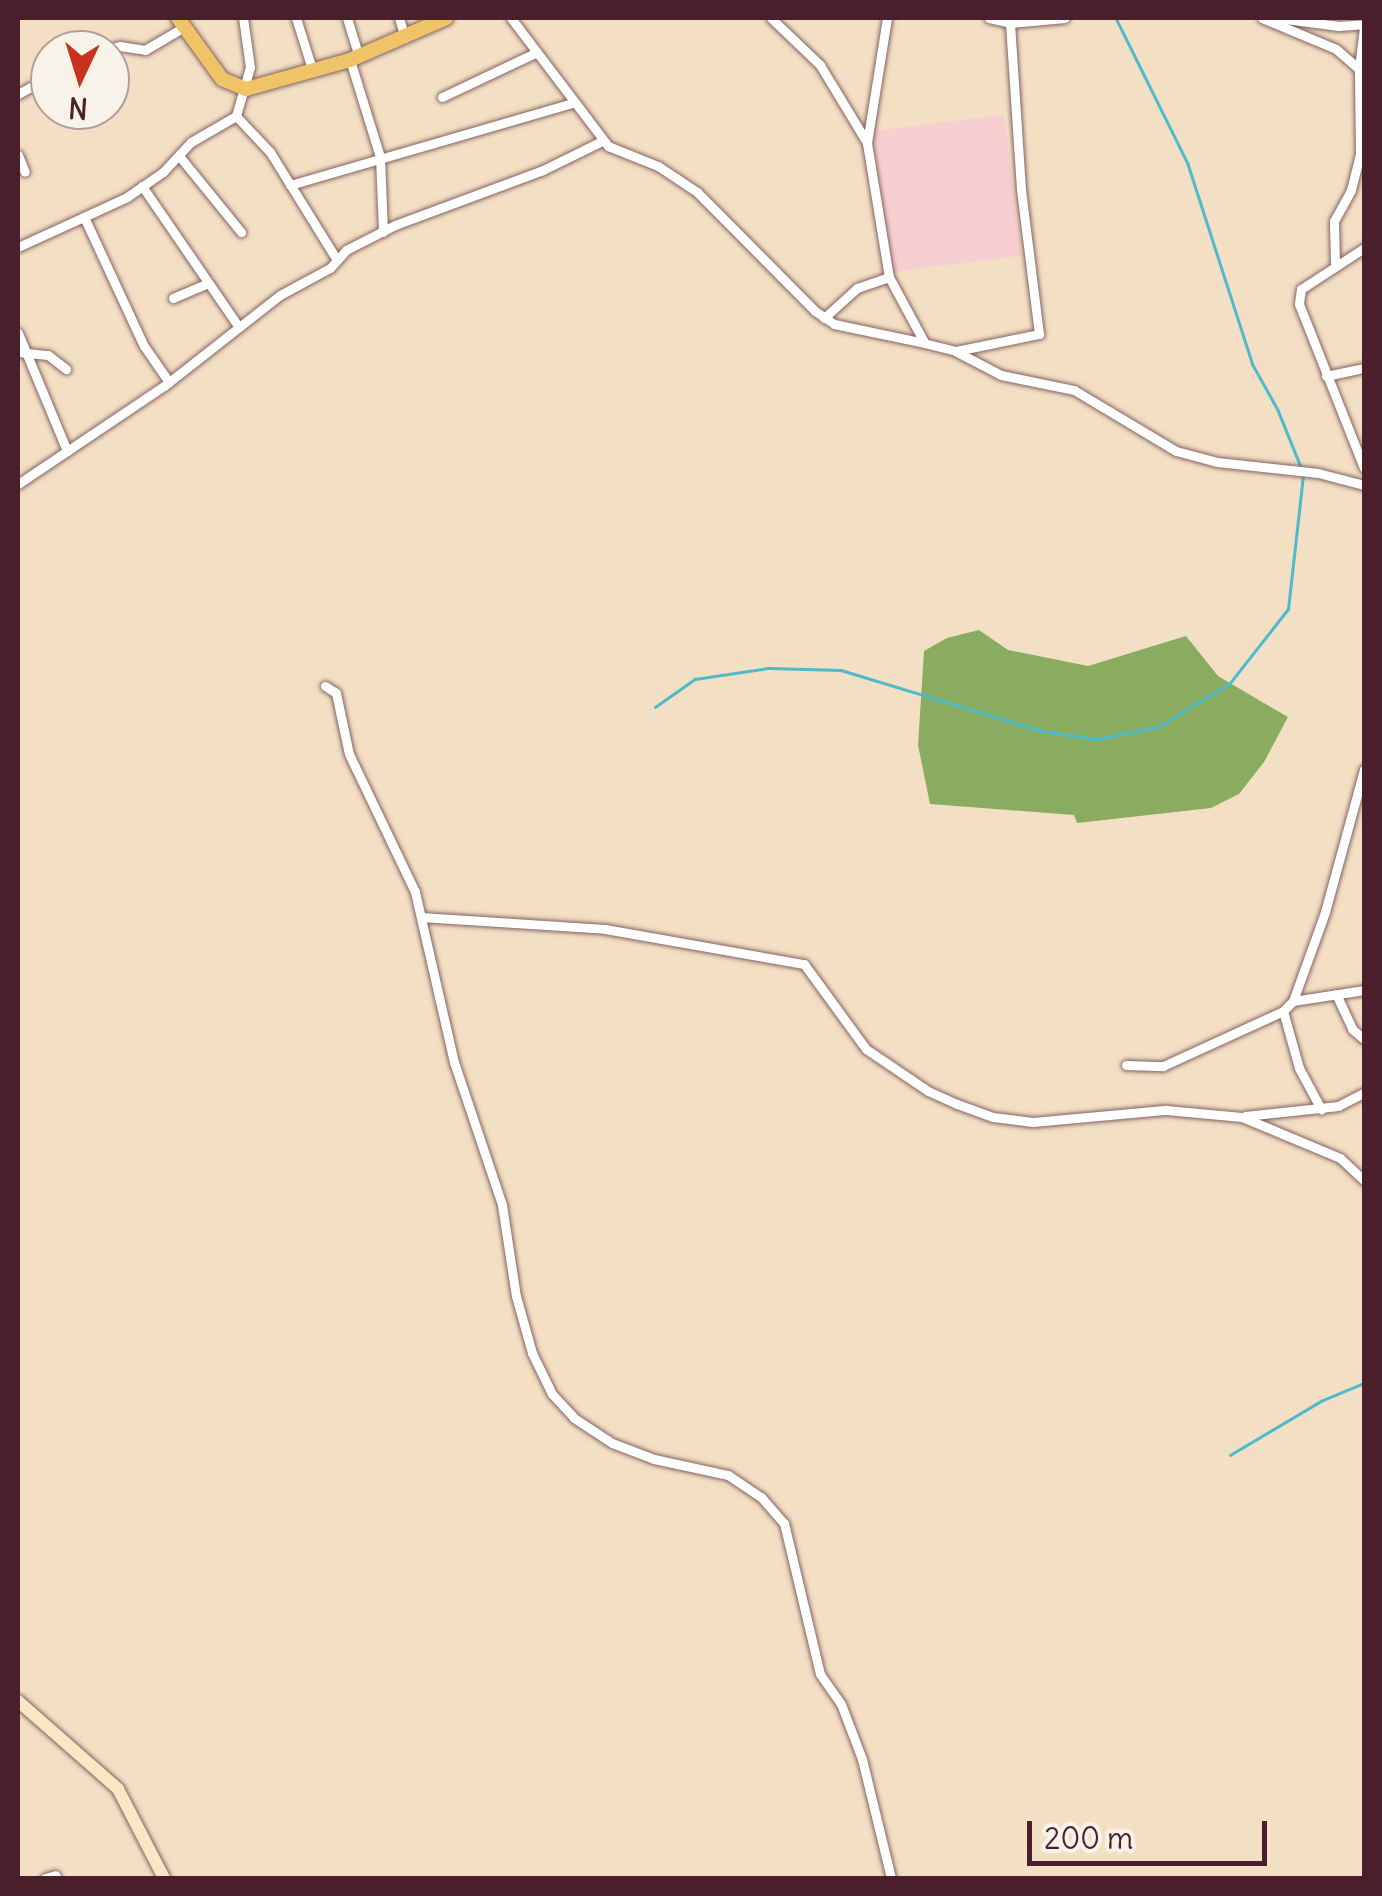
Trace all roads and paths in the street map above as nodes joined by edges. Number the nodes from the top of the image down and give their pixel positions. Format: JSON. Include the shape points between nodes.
{"nodes":[{"id":1,"x":243,"y":18,"type":"edge"},
{"id":2,"x":296,"y":18,"type":"edge"},
{"id":3,"x":347,"y":18,"type":"edge"},
{"id":4,"x":399,"y":18,"type":"edge"},
{"id":5,"x":446,"y":18,"type":"edge"},
{"id":6,"x":511,"y":18,"type":"edge"},
{"id":7,"x":772,"y":18,"type":"edge"},
{"id":8,"x":887,"y":18,"type":"edge"},
{"id":9,"x":988,"y":18,"type":"edge"},
{"id":10,"x":1065,"y":18,"type":"edge"},
{"id":11,"x":1262,"y":18,"type":"edge"},
{"id":12,"x":1278,"y":18,"type":"edge"},
{"id":13,"x":181,"y":22,"type":"edge"},
{"id":14,"x":1347,"y":22,"type":"edge"},
{"id":15,"x":1010,"y":23,"type":"junction"},
{"id":16,"x":1364,"y":27,"type":"edge"},
{"id":17,"x":405,"y":38,"type":"junction"},
{"id":18,"x":130,"y":48,"type":"edge"},
{"id":19,"x":537,"y":52,"type":"junction"},
{"id":20,"x":354,"y":58,"type":"junction"},
{"id":21,"x":1362,"y":71,"type":"edge"},
{"id":22,"x":313,"y":72,"type":"junction"},
{"id":23,"x":246,"y":89,"type":"junction"},
{"id":24,"x":442,"y":96,"type":"dead end"},
{"id":25,"x":573,"y":103,"type":"junction"},
{"id":26,"x":236,"y":116,"type":"junction"},
{"id":27,"x":602,"y":140,"type":"junction"},
{"id":28,"x":867,"y":143,"type":"junction"},
{"id":29,"x":18,"y":155,"type":"edge"},
{"id":30,"x":180,"y":157,"type":"junction"},
{"id":31,"x":380,"y":157,"type":"junction"},
{"id":32,"x":26,"y":172,"type":"dead end"},
{"id":33,"x":290,"y":185,"type":"junction"},
{"id":34,"x":142,"y":186,"type":"junction"},
{"id":35,"x":84,"y":218,"type":"junction"},
{"id":36,"x":241,"y":232,"type":"dead end"},
{"id":37,"x":383,"y":232,"type":"junction"},
{"id":38,"x":18,"y":248,"type":"edge"},
{"id":39,"x":1364,"y":248,"type":"edge"},
{"id":40,"x":336,"y":260,"type":"junction"},
{"id":41,"x":1335,"y":263,"type":"junction"},
{"id":42,"x":889,"y":277,"type":"junction"},
{"id":43,"x":208,"y":283,"type":"junction"},
{"id":44,"x":172,"y":298,"type":"dead end"},
{"id":45,"x":824,"y":318,"type":"junction"},
{"id":46,"x":239,"y":327,"type":"junction"},
{"id":47,"x":18,"y":333,"type":"edge"},
{"id":48,"x":924,"y":343,"type":"junction"},
{"id":49,"x":21,"y":351,"type":"edge"},
{"id":50,"x":956,"y":352,"type":"junction"},
{"id":51,"x":66,"y":368,"type":"dead end"},
{"id":52,"x":1364,"y":368,"type":"edge"},
{"id":53,"x":1326,"y":376,"type":"junction"},
{"id":54,"x":169,"y":382,"type":"junction"},
{"id":55,"x":67,"y":451,"type":"junction"},
{"id":56,"x":1364,"y":468,"type":"edge"},
{"id":57,"x":18,"y":484,"type":"edge"},
{"id":58,"x":1364,"y":486,"type":"edge"},
{"id":59,"x":324,"y":686,"type":"dead end"},
{"id":60,"x":1364,"y":769,"type":"edge"},
{"id":61,"x":421,"y":918,"type":"junction"},
{"id":62,"x":1364,"y":990,"type":"edge"},
{"id":63,"x":1336,"y":994,"type":"junction"},
{"id":64,"x":1293,"y":1001,"type":"junction"},
{"id":65,"x":1283,"y":1011,"type":"junction"},
{"id":66,"x":1364,"y":1039,"type":"edge"},
{"id":67,"x":1126,"y":1066,"type":"dead end"},
{"id":68,"x":1364,"y":1093,"type":"edge"},
{"id":69,"x":1322,"y":1109,"type":"junction"},
{"id":70,"x":1242,"y":1117,"type":"junction"},
{"id":71,"x":1364,"y":1180,"type":"edge"},
{"id":72,"x":18,"y":1701,"type":"edge"},
{"id":73,"x":164,"y":1878,"type":"edge"},
{"id":74,"x":891,"y":1878,"type":"edge"}],
"edges":[{"from":1,"to":23,"type":"street"},
{"from":2,"to":22,"type":"street"},
{"from":3,"to":20,"type":"street"},
{"from":4,"to":17,"type":"street"},
{"from":5,"to":17,"type":"highway"},
{"from":6,"to":19,"type":"street"},
{"from":7,"to":28,"type":"street","via":[[820,65]]},
{"from":8,"to":28,"type":"street"},
{"from":9,"to":15,"type":"street"},
{"from":10,"to":15,"type":"street"},
{"from":11,"to":21,"type":"street","via":[[1336,50]]},
{"from":12,"to":14,"type":"street"},
{"from":13,"to":18,"type":"street","via":[[145,50]]},
{"from":13,"to":23,"type":"highway","via":[[222,79]]},
{"from":14,"to":16,"type":"street"},
{"from":15,"to":50,"type":"street","via":[[1039,334]]},
{"from":16,"to":21,"type":"street"},
{"from":17,"to":20,"type":"highway"},
{"from":19,"to":24,"type":"street"},
{"from":19,"to":25,"type":"street"},
{"from":20,"to":22,"type":"highway"},
{"from":20,"to":31,"type":"street"},
{"from":21,"to":41,"type":"street","via":[[1360,155],[1352,190],[1334,221]]},
{"from":22,"to":23,"type":"highway"},
{"from":23,"to":26,"type":"street"},
{"from":25,"to":27,"type":"street"},
{"from":25,"to":31,"type":"street"},
{"from":26,"to":30,"type":"street","via":[[191,142]]},
{"from":26,"to":33,"type":"street"},
{"from":27,"to":37,"type":"street"},
{"from":27,"to":45,"type":"street","via":[[698,192]]},
{"from":28,"to":42,"type":"street"},
{"from":29,"to":32,"type":"street"},
{"from":30,"to":34,"type":"street"},
{"from":30,"to":36,"type":"street"},
{"from":31,"to":33,"type":"street"},
{"from":31,"to":37,"type":"street"},
{"from":33,"to":40,"type":"street"},
{"from":34,"to":35,"type":"street"},
{"from":34,"to":43,"type":"street"},
{"from":35,"to":38,"type":"street"},
{"from":35,"to":54,"type":"street","via":[[144,346]]},
{"from":37,"to":40,"type":"street"},
{"from":39,"to":41,"type":"street"},
{"from":40,"to":46,"type":"street"},
{"from":41,"to":53,"type":"street","via":[[1301,288],[1299,304]]},
{"from":42,"to":45,"type":"street","via":[[857,288]]},
{"from":42,"to":48,"type":"street"},
{"from":43,"to":44,"type":"street"},
{"from":43,"to":46,"type":"street"},
{"from":45,"to":48,"type":"street","via":[[861,334]]},
{"from":46,"to":54,"type":"street"},
{"from":47,"to":49,"type":"street"},
{"from":48,"to":50,"type":"street"},
{"from":49,"to":51,"type":"street","via":[[48,355]]},
{"from":49,"to":55,"type":"street"},
{"from":50,"to":58,"type":"street","via":[[1000,375],[1074,390],[1176,451]]},
{"from":52,"to":53,"type":"street"},
{"from":53,"to":56,"type":"street"},
{"from":54,"to":55,"type":"street"},
{"from":55,"to":57,"type":"street"},
{"from":59,"to":61,"type":"street","via":[[336,693],[349,754],[398,850]]},
{"from":60,"to":64,"type":"street"},
{"from":61,"to":70,"type":"street","via":[[605,929],[804,964],[866,1050],[928,1092],[993,1118],[1033,1122],[1166,1110]]},
{"from":61,"to":74,"type":"street","via":[[454,1062],[502,1205],[516,1296],[545,1380],[574,1418],[612,1443],[728,1475],[784,1522],[820,1674],[862,1760]]},
{"from":62,"to":63,"type":"street"},
{"from":63,"to":64,"type":"street"},
{"from":63,"to":66,"type":"street"},
{"from":64,"to":65,"type":"street"},
{"from":65,"to":67,"type":"street","via":[[1163,1066]]},
{"from":65,"to":69,"type":"street","via":[[1299,1068]]},
{"from":68,"to":69,"type":"street"},
{"from":69,"to":70,"type":"street"},
{"from":70,"to":71,"type":"street","via":[[1316,1146]]},
{"from":72,"to":73,"type":"main road","via":[[118,1789]]}]}
